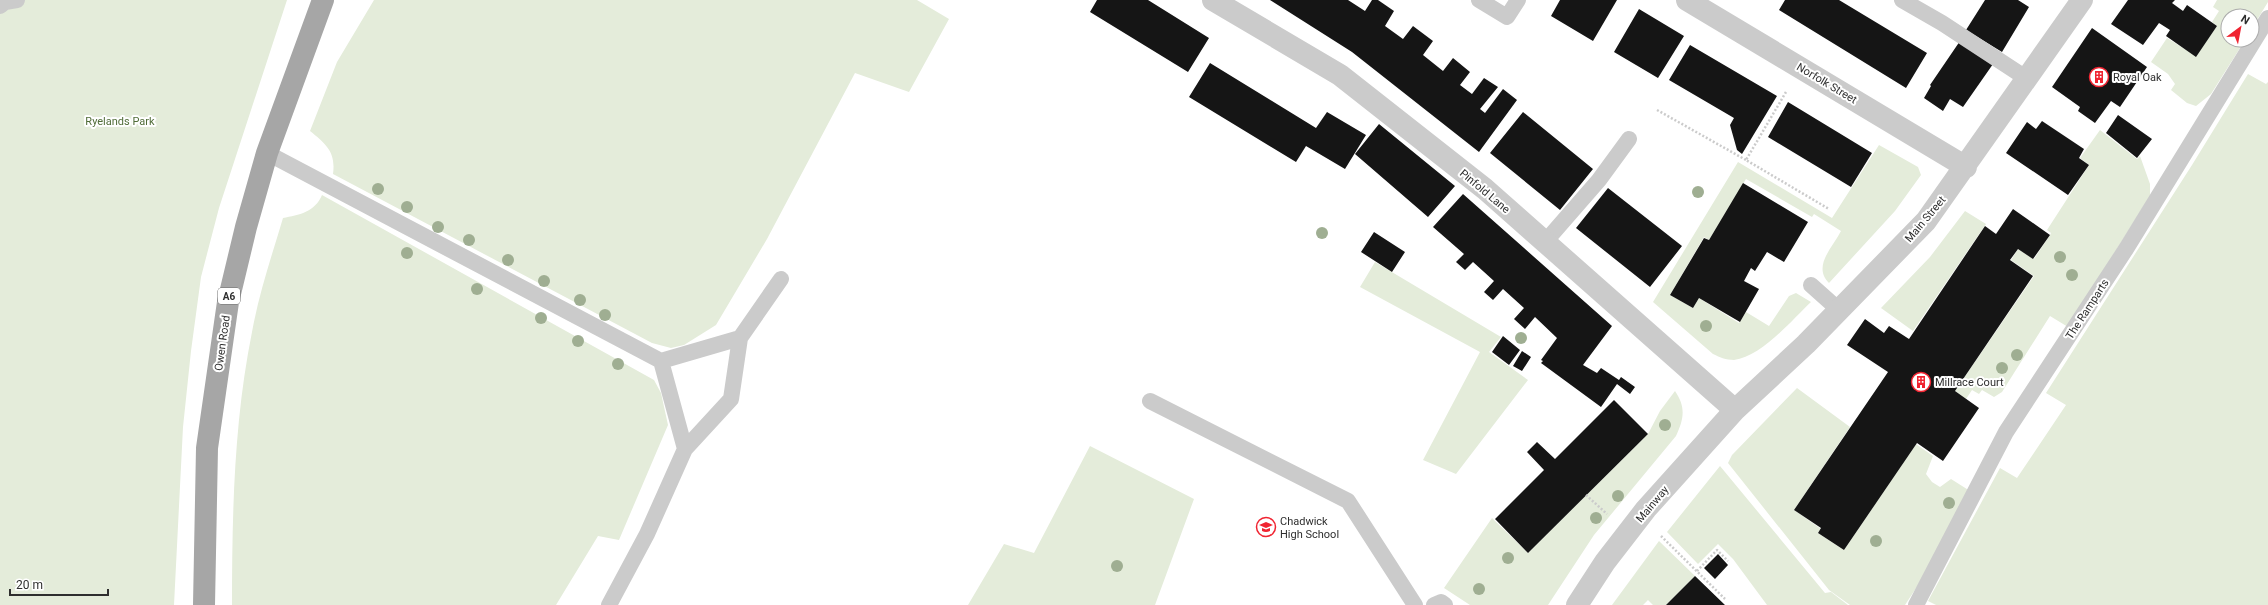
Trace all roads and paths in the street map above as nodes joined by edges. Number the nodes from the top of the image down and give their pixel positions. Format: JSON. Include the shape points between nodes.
{"nodes":[{"id":1,"x":17,"y":0,"type":"edge"},
{"id":2,"x":323,"y":0,"type":"edge"},
{"id":3,"x":1213,"y":0,"type":"edge"},
{"id":4,"x":1479,"y":0,"type":"edge"},
{"id":5,"x":1518,"y":0,"type":"edge"},
{"id":6,"x":1687,"y":0,"type":"edge"},
{"id":7,"x":1902,"y":0,"type":"edge"},
{"id":8,"x":2082,"y":0,"type":"edge"},
{"id":9,"x":0,"y":6,"type":"edge"},
{"id":10,"x":2268,"y":18,"type":"edge"},
{"id":11,"x":1801,"y":67,"type":"junction"},
{"id":12,"x":2026,"y":78,"type":"junction"},
{"id":13,"x":1657,"y":110,"type":"dead end"},
{"id":14,"x":1629,"y":139,"type":"dead end"},
{"id":15,"x":267,"y":152,"type":"junction"},
{"id":16,"x":1746,"y":160,"type":"junction"},
{"id":17,"x":1966,"y":167,"type":"junction"},
{"id":18,"x":1829,"y":210,"type":"dead end"},
{"id":19,"x":1545,"y":242,"type":"junction"},
{"id":20,"x":781,"y":279,"type":"dead end"},
{"id":21,"x":1811,"y":284,"type":"dead end"},
{"id":22,"x":1839,"y":310,"type":"junction"},
{"id":23,"x":740,"y":338,"type":"junction"},
{"id":24,"x":661,"y":361,"type":"junction"},
{"id":25,"x":1150,"y":401,"type":"dead end"},
{"id":26,"x":1735,"y":410,"type":"junction"},
{"id":27,"x":685,"y":449,"type":"junction"},
{"id":28,"x":1641,"y":516,"type":"junction"},
{"id":29,"x":1728,"y":561,"type":"dead end"},
{"id":30,"x":1697,"y":571,"type":"junction"},
{"id":31,"x":1725,"y":599,"type":"dead end"},
{"id":32,"x":204,"y":605,"type":"edge"},
{"id":33,"x":609,"y":605,"type":"edge"},
{"id":34,"x":1414,"y":605,"type":"edge"},
{"id":35,"x":1434,"y":605,"type":"edge"},
{"id":36,"x":1445,"y":605,"type":"edge"},
{"id":37,"x":1577,"y":605,"type":"edge"},
{"id":38,"x":1916,"y":605,"type":"edge"}],
"edges":[{"from":1,"to":9,"type":"lane","via":[[5,2]]},
{"from":2,"to":15,"type":"main road","name":"Owen Road","number":"A6"},
{"from":3,"to":19,"type":"street","name":"Pinfold Lane","via":[[1340,75],[1485,189]]},
{"from":4,"to":5,"type":"lane","via":[[1507,17]]},
{"from":6,"to":11,"type":"street","name":"Norfolk Street"},
{"from":7,"to":12,"type":"lane"},
{"from":8,"to":12,"type":"street","name":"Main Street"},
{"from":10,"to":38,"type":"lane","name":"The Ramparts","via":[[2126,249],[2006,432]]},
{"from":11,"to":16,"type":"path"},
{"from":11,"to":17,"type":"street","name":"Norfolk Street"},
{"from":12,"to":17,"type":"street","name":"Main Street"},
{"from":13,"to":16,"type":"path"},
{"from":14,"to":19,"type":"lane","via":[[1599,180]]},
{"from":15,"to":24,"type":"lane"},
{"from":15,"to":32,"type":"main road","name":"Owen Road","number":"A6","via":[[227,309],[207,448]]},
{"from":16,"to":18,"type":"path"},
{"from":17,"to":22,"type":"street","name":"Main Street","via":[[1926,221]]},
{"from":19,"to":26,"type":"street","name":"Pinfold Lane"},
{"from":20,"to":23,"type":"lane"},
{"from":21,"to":22,"type":"lane"},
{"from":22,"to":26,"type":"street","name":"Main Street"},
{"from":23,"to":24,"type":"lane"},
{"from":23,"to":27,"type":"lane","via":[[731,399]]},
{"from":24,"to":27,"type":"lane"},
{"from":25,"to":34,"type":"lane","via":[[1348,501]]},
{"from":26,"to":28,"type":"street","name":"Mainway"},
{"from":27,"to":33,"type":"lane","via":[[647,534]]},
{"from":28,"to":30,"type":"path"},
{"from":28,"to":37,"type":"street","name":"Mainway","via":[[1605,562]]},
{"from":29,"to":30,"type":"path","via":[[1717,550]]},
{"from":30,"to":31,"type":"path"},
{"from":35,"to":36,"type":"lane","via":[[1441,602]]}]}
